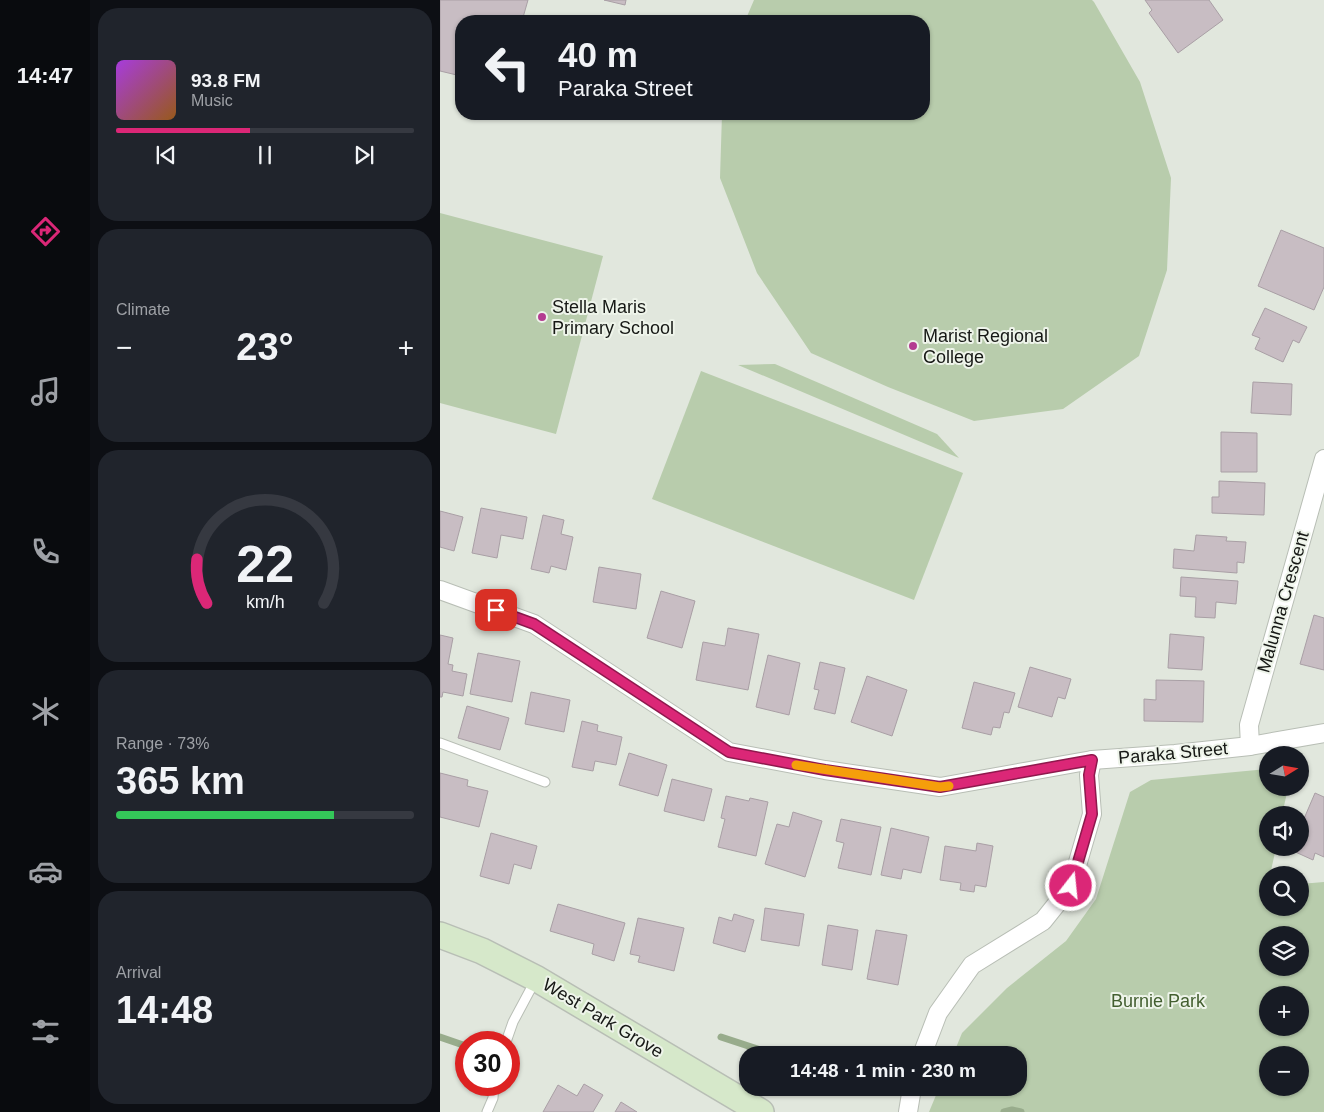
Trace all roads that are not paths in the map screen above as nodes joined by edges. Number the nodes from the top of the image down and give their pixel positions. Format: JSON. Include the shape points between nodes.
{"nodes":[{"id":1,"x":1324,"y":459,"type":"edge"},
{"id":2,"x":440,"y":590,"type":"edge"},
{"id":3,"x":1324,"y":733,"type":"edge"},
{"id":4,"x":440,"y":743,"type":"edge"},
{"id":5,"x":1250,"y":746,"type":"junction"},
{"id":6,"x":1092,"y":760,"type":"junction"},
{"id":7,"x":546,"y":782,"type":"dead end"},
{"id":8,"x":440,"y":935,"type":"edge"},
{"id":9,"x":536,"y":979,"type":"junction"},
{"id":10,"x":509,"y":1031,"type":"edge"},
{"id":11,"x":925,"y":1046,"type":"edge"},
{"id":12,"x":492,"y":1096,"type":"edge"},
{"id":13,"x":911,"y":1096,"type":"edge"},
{"id":14,"x":487,"y":1112,"type":"edge"},
{"id":15,"x":761,"y":1112,"type":"edge"},
{"id":16,"x":908,"y":1112,"type":"edge"}],
"edges":[{"from":1,"to":5,"type":"street","name":"Malunna Crescent","via":[[1249,725]]},
{"from":2,"to":6,"type":"street","name":"Paraka Street","via":[[534,624],[729,752],[940,787]]},
{"from":3,"to":5,"type":"street","name":"Paraka Street"},
{"from":4,"to":7,"type":"lane"},
{"from":5,"to":6,"type":"street","name":"Paraka Street"},
{"from":6,"to":11,"type":"street","via":[[1089,775],[1092,814],[1071,886],[1043,921],[972,965],[938,1013]]},
{"from":8,"to":9,"type":"main road","name":"West Park Grove","via":[[482,951]]},
{"from":9,"to":10,"type":"lane"},
{"from":9,"to":15,"type":"main road","name":"West Park Grove"},
{"from":12,"to":14,"type":"lane"},
{"from":13,"to":16,"type":"street"}]}
